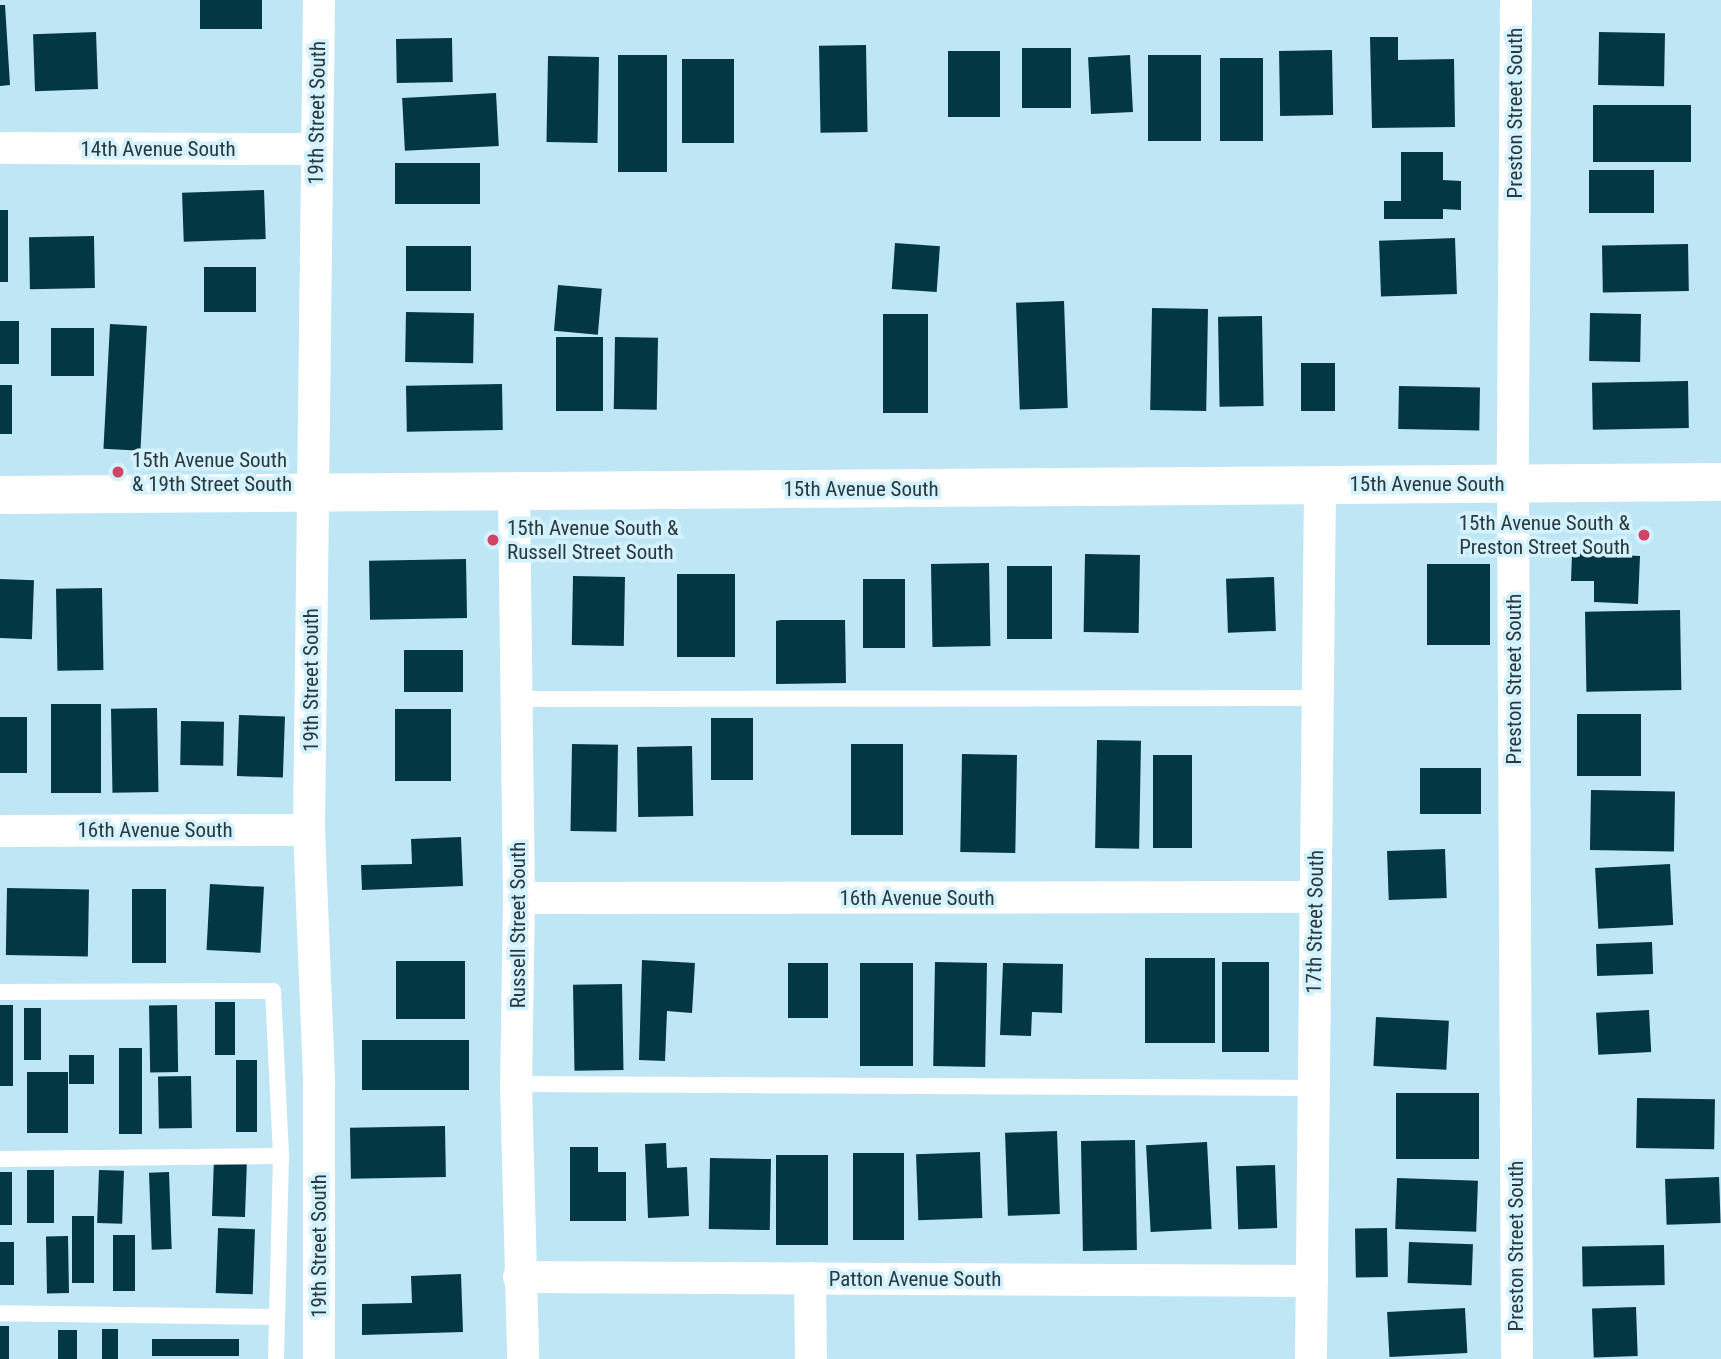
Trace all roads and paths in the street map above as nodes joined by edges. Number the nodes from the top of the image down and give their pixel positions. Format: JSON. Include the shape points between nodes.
{"nodes":[{"id":1,"x":319,"y":0,"type":"edge"},
{"id":2,"x":1516,"y":0,"type":"edge"},
{"id":3,"x":0,"y":148,"type":"edge"},
{"id":4,"x":316,"y":149,"type":"junction"},
{"id":5,"x":1721,"y":482,"type":"edge"},
{"id":6,"x":1513,"y":484,"type":"junction"},
{"id":7,"x":1320,"y":485,"type":"junction"},
{"id":8,"x":514,"y":492,"type":"junction"},
{"id":9,"x":312,"y":493,"type":"junction"},
{"id":10,"x":0,"y":495,"type":"edge"},
{"id":11,"x":1317,"y":698,"type":"junction"},
{"id":12,"x":516,"y":699,"type":"junction"},
{"id":13,"x":309,"y":830,"type":"junction"},
{"id":14,"x":0,"y":831,"type":"edge"},
{"id":15,"x":1315,"y":897,"type":"junction"},
{"id":16,"x":519,"y":898,"type":"junction"},
{"id":17,"x":0,"y":992,"type":"edge"},
{"id":18,"x":516,"y":1084,"type":"junction"},
{"id":19,"x":1314,"y":1087,"type":"junction"},
{"id":20,"x":281,"y":1156,"type":"junction"},
{"id":21,"x":0,"y":1158,"type":"edge"},
{"id":22,"x":519,"y":1277,"type":"junction"},
{"id":23,"x":810,"y":1278,"type":"junction"},
{"id":24,"x":1311,"y":1281,"type":"junction"},
{"id":25,"x":0,"y":1313,"type":"edge"},
{"id":26,"x":277,"y":1317,"type":"junction"},
{"id":27,"x":276,"y":1359,"type":"edge"},
{"id":28,"x":320,"y":1359,"type":"edge"},
{"id":29,"x":523,"y":1359,"type":"edge"},
{"id":30,"x":811,"y":1359,"type":"edge"},
{"id":31,"x":1311,"y":1359,"type":"edge"},
{"id":32,"x":1517,"y":1359,"type":"edge"}],
"edges":[{"from":1,"to":4,"type":"street","name":"19th Street South"},
{"from":2,"to":6,"type":"street","name":"Preston Street South"},
{"from":3,"to":4,"type":"street","name":"14th Avenue South"},
{"from":4,"to":9,"type":"street","name":"19th Street South"},
{"from":5,"to":6,"type":"street","name":"15th Avenue South"},
{"from":6,"to":7,"type":"street","name":"15th Avenue South"},
{"from":6,"to":32,"type":"street","name":"Preston Street South"},
{"from":7,"to":8,"type":"street","name":"15th Avenue South"},
{"from":7,"to":11,"type":"street","name":"17th Street South"},
{"from":8,"to":9,"type":"street","name":"15th Avenue South"},
{"from":8,"to":12,"type":"street","name":"Russell Street South"},
{"from":9,"to":10,"type":"street","name":"15th Avenue South"},
{"from":9,"to":13,"type":"street","name":"19th Street South"},
{"from":11,"to":12,"type":"lane"},
{"from":11,"to":15,"type":"street","name":"17th Street South"},
{"from":12,"to":16,"type":"street","name":"Russell Street South"},
{"from":13,"to":14,"type":"street","name":"16th Avenue South"},
{"from":13,"to":28,"type":"street","name":"19th Street South","via":[[319,1084]]},
{"from":15,"to":16,"type":"street","name":"16th Avenue South"},
{"from":15,"to":19,"type":"street","name":"17th Street South"},
{"from":16,"to":18,"type":"street","name":"Russell Street South"},
{"from":17,"to":20,"type":"lane","via":[[273,991]]},
{"from":18,"to":19,"type":"lane"},
{"from":18,"to":22,"type":"street","name":"Russell Street South"},
{"from":19,"to":24,"type":"street","name":"17th Street South"},
{"from":20,"to":21,"type":"lane"},
{"from":20,"to":26,"type":"lane"},
{"from":22,"to":23,"type":"street","name":"Patton Avenue South"},
{"from":22,"to":29,"type":"street","name":"Russell Street South"},
{"from":23,"to":24,"type":"street","name":"Patton Avenue South"},
{"from":23,"to":30,"type":"street"},
{"from":24,"to":31,"type":"street","name":"17th Street South"},
{"from":25,"to":26,"type":"lane"},
{"from":26,"to":27,"type":"lane"}]}
